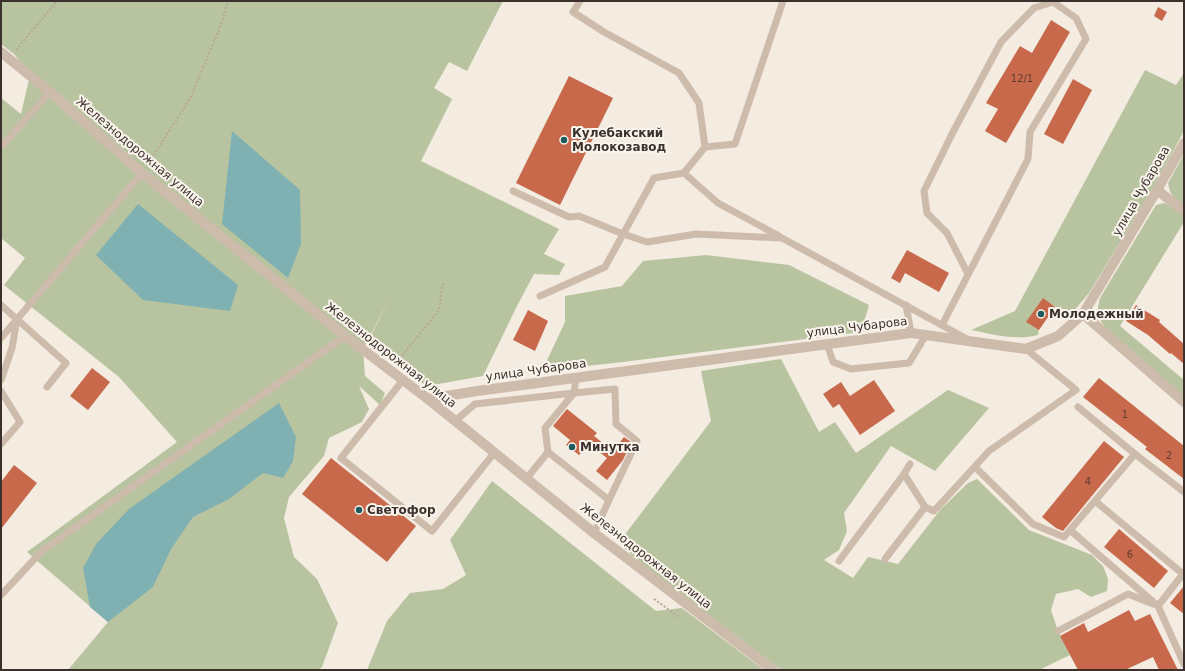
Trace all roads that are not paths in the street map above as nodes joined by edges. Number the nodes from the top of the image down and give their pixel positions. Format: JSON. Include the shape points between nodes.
{"nodes":[{"id":1,"x":580,"y":1,"type":"edge"},
{"id":2,"x":783,"y":1,"type":"edge"},
{"id":3,"x":5,"y":56,"type":"edge"},
{"id":4,"x":50,"y":92,"type":"junction"},
{"id":5,"x":1184,"y":143,"type":"edge"},
{"id":6,"x":1,"y":147,"type":"edge"},
{"id":7,"x":705,"y":147,"type":"junction"},
{"id":8,"x":142,"y":173,"type":"junction"},
{"id":9,"x":684,"y":173,"type":"junction"},
{"id":10,"x":1157,"y":190,"type":"junction"},
{"id":11,"x":513,"y":191,"type":"dead end"},
{"id":12,"x":1184,"y":211,"type":"edge"},
{"id":13,"x":623,"y":234,"type":"junction"},
{"id":14,"x":782,"y":238,"type":"junction"},
{"id":15,"x":968,"y":274,"type":"junction"},
{"id":16,"x":540,"y":296,"type":"dead end"},
{"id":17,"x":1,"y":305,"type":"edge"},
{"id":18,"x":906,"y":305,"type":"junction"},
{"id":19,"x":1083,"y":314,"type":"junction"},
{"id":20,"x":17,"y":318,"type":"junction"},
{"id":21,"x":942,"y":325,"type":"junction"},
{"id":22,"x":911,"y":332,"type":"junction"},
{"id":23,"x":926,"y":335,"type":"junction"},
{"id":24,"x":345,"y":336,"type":"junction"},
{"id":25,"x":1,"y":338,"type":"edge"},
{"id":26,"x":973,"y":342,"type":"junction"},
{"id":27,"x":827,"y":344,"type":"junction"},
{"id":28,"x":1026,"y":349,"type":"junction"},
{"id":29,"x":576,"y":378,"type":"junction"},
{"id":30,"x":1,"y":380,"type":"edge"},
{"id":31,"x":403,"y":380,"type":"junction"},
{"id":32,"x":47,"y":387,"type":"dead end"},
{"id":33,"x":1,"y":391,"type":"edge"},
{"id":34,"x":574,"y":393,"type":"junction"},
{"id":35,"x":428,"y":399,"type":"junction"},
{"id":36,"x":1184,"y":402,"type":"edge"},
{"id":37,"x":1078,"y":407,"type":"dead end"},
{"id":38,"x":455,"y":421,"type":"junction"},
{"id":39,"x":1,"y":444,"type":"edge"},
{"id":40,"x":494,"y":452,"type":"junction"},
{"id":41,"x":548,"y":452,"type":"junction"},
{"id":42,"x":1135,"y":454,"type":"junction"},
{"id":43,"x":910,"y":464,"type":"dead end"},
{"id":44,"x":975,"y":467,"type":"junction"},
{"id":45,"x":904,"y":474,"type":"junction"},
{"id":46,"x":526,"y":478,"type":"junction"},
{"id":47,"x":1184,"y":492,"type":"edge"},
{"id":48,"x":609,"y":500,"type":"junction"},
{"id":49,"x":1095,"y":501,"type":"junction"},
{"id":50,"x":924,"y":507,"type":"junction"},
{"id":51,"x":1070,"y":530,"type":"junction"},
{"id":52,"x":594,"y":533,"type":"junction"},
{"id":53,"x":885,"y":559,"type":"dead end"},
{"id":54,"x":839,"y":561,"type":"dead end"},
{"id":55,"x":1184,"y":574,"type":"edge"},
{"id":56,"x":1,"y":595,"type":"edge"},
{"id":57,"x":1158,"y":606,"type":"junction"},
{"id":58,"x":1058,"y":631,"type":"dead end"},
{"id":59,"x":1184,"y":664,"type":"edge"},
{"id":60,"x":772,"y":670,"type":"edge"}],
"edges":[{"from":1,"to":7,"type":"lane","via":[[573,12],[679,73],[699,102]]},
{"from":2,"to":7,"type":"lane","via":[[735,144]]},
{"from":3,"to":4,"type":"street","name":"Железнодорожная улица"},
{"from":4,"to":6,"type":"lane"},
{"from":4,"to":8,"type":"street","name":"Железнодорожная улица"},
{"from":5,"to":10,"type":"street","name":"улица Чубарова"},
{"from":7,"to":9,"type":"lane"},
{"from":8,"to":20,"type":"lane"},
{"from":8,"to":24,"type":"street","name":"Железнодорожная улица"},
{"from":9,"to":13,"type":"lane","via":[[654,178]]},
{"from":9,"to":14,"type":"lane","via":[[718,203]]},
{"from":10,"to":12,"type":"street"},
{"from":10,"to":19,"type":"street","name":"улица Чубарова"},
{"from":11,"to":13,"type":"lane","via":[[569,217],[579,216]]},
{"from":13,"to":14,"type":"lane","via":[[648,242],[696,234]]},
{"from":13,"to":16,"type":"lane","via":[[605,267]]},
{"from":14,"to":18,"type":"lane"},
{"from":15,"to":15,"type":"lane","via":[[1028,159],[1030,132],[1086,39],[1076,18],[1053,2],[1034,8],[1001,42],[924,191],[927,213],[947,233]]},
{"from":15,"to":21,"type":"lane"},
{"from":17,"to":20,"type":"lane"},
{"from":18,"to":21,"type":"lane"},
{"from":18,"to":22,"type":"lane"},
{"from":19,"to":28,"type":"street","name":"улица Чубарова","via":[[1058,336]]},
{"from":19,"to":36,"type":"street"},
{"from":20,"to":25,"type":"lane"},
{"from":20,"to":30,"type":"lane","via":[[12,348]]},
{"from":20,"to":32,"type":"lane","via":[[66,363]]},
{"from":21,"to":26,"type":"lane"},
{"from":22,"to":23,"type":"street","name":"улица Чубарова"},
{"from":22,"to":27,"type":"street","name":"улица Чубарова"},
{"from":23,"to":26,"type":"street","name":"улица Чубарова"},
{"from":23,"to":27,"type":"lane","via":[[909,364],[851,369],[833,362]]},
{"from":24,"to":31,"type":"street","name":"Железнодорожная улица"},
{"from":24,"to":56,"type":"lane","via":[[42,551]]},
{"from":26,"to":28,"type":"street","name":"улица Чубарова"},
{"from":27,"to":29,"type":"street","name":"улица Чубарова"},
{"from":28,"to":44,"type":"lane","via":[[1076,390],[989,451]]},
{"from":29,"to":34,"type":"lane"},
{"from":29,"to":35,"type":"street","name":"улица Чубарова"},
{"from":31,"to":35,"type":"street","name":"Железнодорожная улица"},
{"from":31,"to":40,"type":"lane","via":[[340,458],[432,531]]},
{"from":33,"to":39,"type":"lane","via":[[20,422]]},
{"from":34,"to":38,"type":"lane","via":[[474,404]]},
{"from":34,"to":41,"type":"lane","via":[[545,428]]},
{"from":34,"to":48,"type":"lane","via":[[615,389],[616,424],[637,441]]},
{"from":35,"to":38,"type":"street","name":"Железнодорожная улица"},
{"from":37,"to":42,"type":"lane"},
{"from":38,"to":40,"type":"street","name":"Железнодорожная улица"},
{"from":40,"to":46,"type":"street","name":"Железнодорожная улица"},
{"from":41,"to":46,"type":"lane"},
{"from":41,"to":48,"type":"lane"},
{"from":42,"to":47,"type":"lane"},
{"from":42,"to":49,"type":"lane"},
{"from":43,"to":45,"type":"lane"},
{"from":44,"to":50,"type":"lane","via":[[934,511]]},
{"from":44,"to":51,"type":"lane","via":[[1033,524],[1064,537]]},
{"from":45,"to":50,"type":"lane"},
{"from":45,"to":54,"type":"lane"},
{"from":46,"to":52,"type":"street","name":"Железнодорожная улица"},
{"from":48,"to":52,"type":"lane"},
{"from":49,"to":51,"type":"lane"},
{"from":49,"to":55,"type":"lane"},
{"from":50,"to":53,"type":"lane"},
{"from":51,"to":57,"type":"lane"},
{"from":52,"to":60,"type":"street","name":"Железнодорожная улица"},
{"from":55,"to":57,"type":"lane"},
{"from":57,"to":58,"type":"lane","via":[[1128,594]]},
{"from":57,"to":59,"type":"lane"}]}
